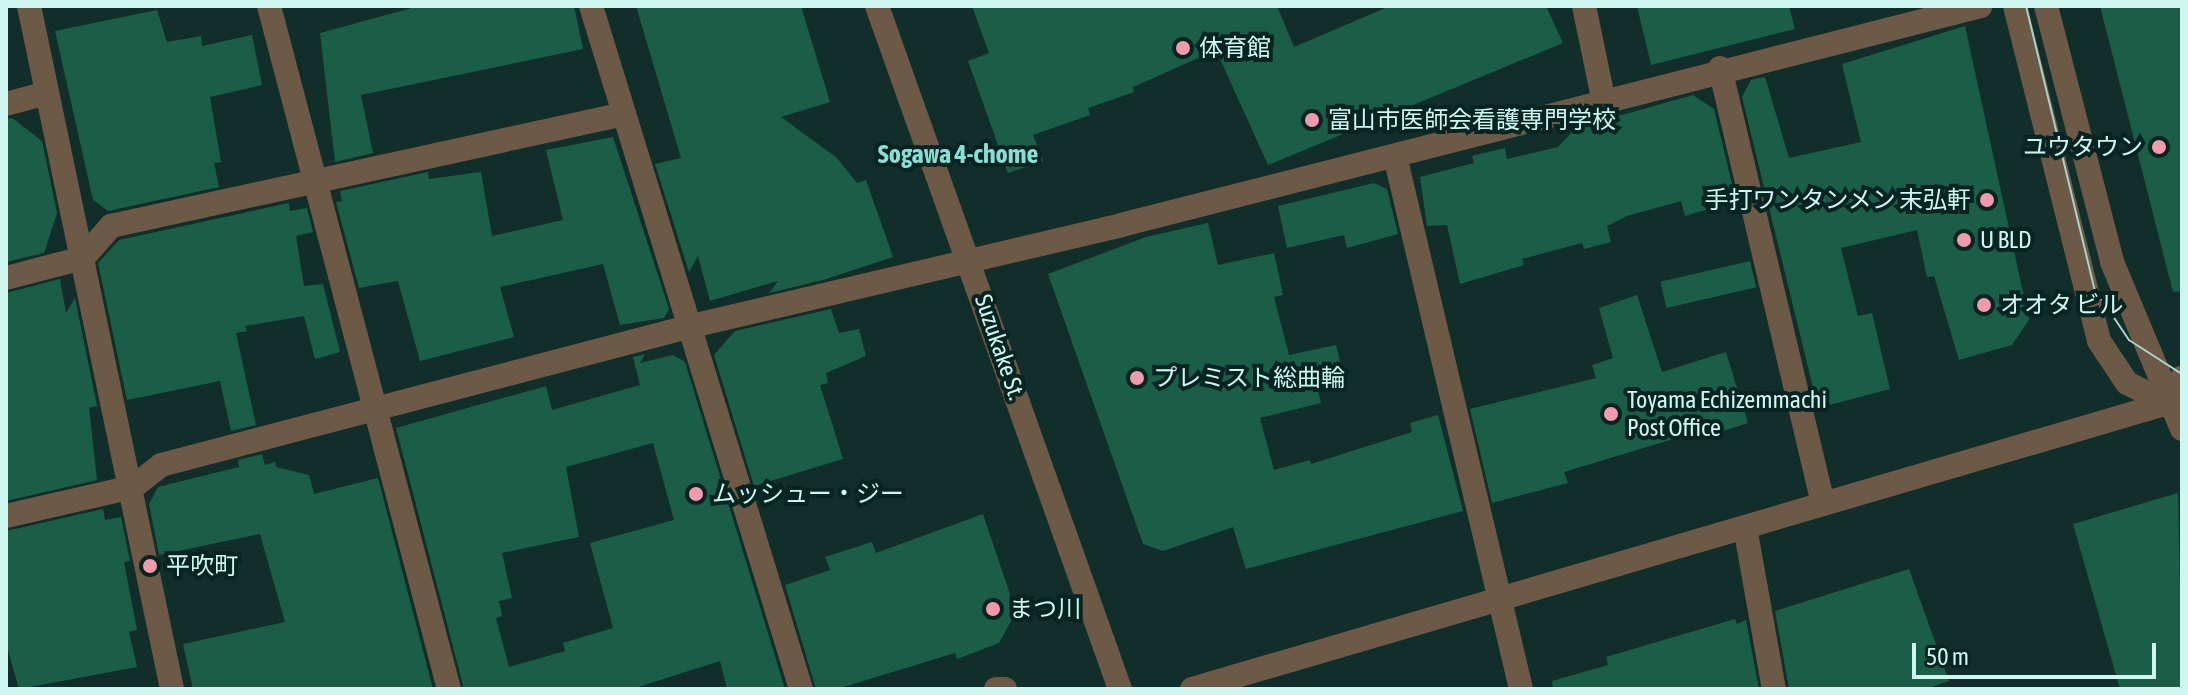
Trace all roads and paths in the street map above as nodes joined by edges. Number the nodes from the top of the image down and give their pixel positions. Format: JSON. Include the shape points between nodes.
{"nodes":[{"id":1,"x":29,"y":6,"type":"edge"},
{"id":2,"x":269,"y":6,"type":"edge"},
{"id":3,"x":591,"y":6,"type":"edge"},
{"id":4,"x":877,"y":6,"type":"edge"},
{"id":5,"x":1584,"y":6,"type":"edge"},
{"id":6,"x":1981,"y":6,"type":"edge"},
{"id":7,"x":2015,"y":6,"type":"edge"},
{"id":8,"x":2046,"y":6,"type":"edge"},
{"id":9,"x":1720,"y":68,"type":"junction"},
{"id":10,"x":47,"y":93,"type":"junction"},
{"id":11,"x":1603,"y":98,"type":"junction"},
{"id":12,"x":6,"y":104,"type":"edge"},
{"id":13,"x":624,"y":114,"type":"junction"},
{"id":14,"x":1395,"y":156,"type":"junction"},
{"id":15,"x":314,"y":179,"type":"junction"},
{"id":16,"x":83,"y":258,"type":"junction"},
{"id":17,"x":970,"y":260,"type":"junction"},
{"id":18,"x":6,"y":278,"type":"edge"},
{"id":19,"x":692,"y":326,"type":"junction"},
{"id":20,"x":2182,"y":378,"type":"edge"},
{"id":21,"x":2175,"y":407,"type":"edge"},
{"id":22,"x":375,"y":410,"type":"junction"},
{"id":23,"x":2182,"y":429,"type":"edge"},
{"id":24,"x":133,"y":487,"type":"junction"},
{"id":25,"x":1823,"y":504,"type":"junction"},
{"id":26,"x":6,"y":516,"type":"edge"},
{"id":27,"x":1745,"y":527,"type":"junction"},
{"id":28,"x":1501,"y":596,"type":"junction"},
{"id":29,"x":172,"y":689,"type":"edge"},
{"id":30,"x":449,"y":689,"type":"edge"},
{"id":31,"x":801,"y":689,"type":"edge"},
{"id":32,"x":996,"y":689,"type":"edge"},
{"id":33,"x":1005,"y":689,"type":"edge"},
{"id":34,"x":1120,"y":689,"type":"edge"},
{"id":35,"x":1192,"y":689,"type":"edge"},
{"id":36,"x":1521,"y":689,"type":"edge"},
{"id":37,"x":1774,"y":689,"type":"edge"}],
"edges":[{"from":1,"to":10,"type":"street"},
{"from":2,"to":15,"type":"street"},
{"from":3,"to":13,"type":"street"},
{"from":4,"to":17,"type":"street","name":"Suzukake St."},
{"from":5,"to":11,"type":"street"},
{"from":6,"to":9,"type":"street"},
{"from":7,"to":21,"type":"street","via":[[2099,341],[2127,383]]},
{"from":8,"to":21,"type":"street","via":[[2112,262]]},
{"from":9,"to":11,"type":"street"},
{"from":9,"to":25,"type":"street"},
{"from":10,"to":12,"type":"street"},
{"from":10,"to":16,"type":"street"},
{"from":11,"to":14,"type":"street"},
{"from":13,"to":15,"type":"street"},
{"from":13,"to":19,"type":"street"},
{"from":14,"to":17,"type":"street"},
{"from":14,"to":28,"type":"street"},
{"from":15,"to":16,"type":"street","via":[[111,226]]},
{"from":15,"to":22,"type":"street"},
{"from":16,"to":18,"type":"street"},
{"from":16,"to":24,"type":"street"},
{"from":17,"to":19,"type":"street"},
{"from":17,"to":34,"type":"street","name":"Suzukake St."},
{"from":19,"to":22,"type":"street"},
{"from":19,"to":31,"type":"street"},
{"from":20,"to":21,"type":"street"},
{"from":21,"to":23,"type":"street"},
{"from":21,"to":25,"type":"street"},
{"from":22,"to":24,"type":"street","via":[[161,465]]},
{"from":22,"to":30,"type":"street"},
{"from":24,"to":26,"type":"street"},
{"from":24,"to":29,"type":"street"},
{"from":25,"to":27,"type":"street"},
{"from":27,"to":28,"type":"street"},
{"from":27,"to":37,"type":"street"},
{"from":28,"to":35,"type":"street"},
{"from":28,"to":36,"type":"street"},
{"from":32,"to":33,"type":"street"}]}
